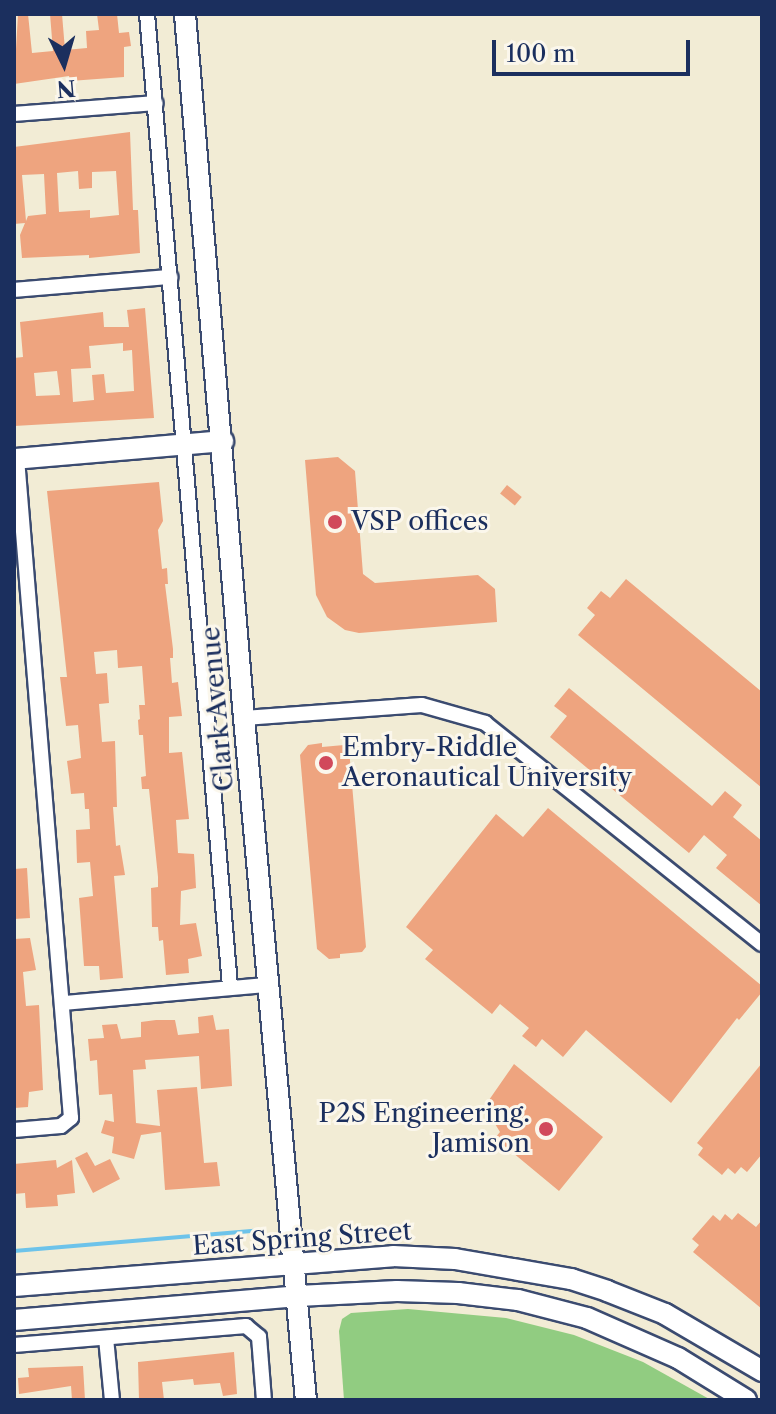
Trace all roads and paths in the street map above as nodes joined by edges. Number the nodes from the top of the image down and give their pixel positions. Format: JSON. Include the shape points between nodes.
{"nodes":[{"id":1,"x":147,"y":14,"type":"edge"},
{"id":2,"x":185,"y":14,"type":"edge"},
{"id":3,"x":156,"y":103,"type":"junction"},
{"id":4,"x":14,"y":114,"type":"edge"},
{"id":5,"x":170,"y":277,"type":"junction"},
{"id":6,"x":14,"y":290,"type":"edge"},
{"id":7,"x":223,"y":441,"type":"junction"},
{"id":8,"x":185,"y":445,"type":"junction"},
{"id":9,"x":16,"y":459,"type":"edge"},
{"id":10,"x":244,"y":718,"type":"junction"},
{"id":11,"x":762,"y":944,"type":"edge"},
{"id":12,"x":267,"y":985,"type":"junction"},
{"id":13,"x":230,"y":987,"type":"junction"},
{"id":14,"x":64,"y":1003,"type":"junction"},
{"id":15,"x":14,"y":1130,"type":"edge"},
{"id":16,"x":294,"y":1258,"type":"junction"},
{"id":17,"x":14,"y":1286,"type":"edge"},
{"id":18,"x":298,"y":1296,"type":"junction"},
{"id":19,"x":14,"y":1320,"type":"edge"},
{"id":20,"x":106,"y":1338,"type":"junction"},
{"id":21,"x":14,"y":1345,"type":"edge"},
{"id":22,"x":762,"y":1371,"type":"edge"},
{"id":23,"x":112,"y":1400,"type":"edge"},
{"id":24,"x":264,"y":1400,"type":"edge"},
{"id":25,"x":306,"y":1400,"type":"edge"},
{"id":26,"x":746,"y":1400,"type":"edge"}],
"edges":[{"from":1,"to":3,"type":"street","name":"Clark Avenue"},
{"from":2,"to":7,"type":"main road","name":"Clark Avenue"},
{"from":3,"to":4,"type":"street"},
{"from":3,"to":5,"type":"street","name":"Clark Avenue"},
{"from":5,"to":6,"type":"street"},
{"from":5,"to":8,"type":"street","name":"Clark Avenue"},
{"from":7,"to":8,"type":"main road"},
{"from":7,"to":10,"type":"main road","name":"Clark Avenue"},
{"from":8,"to":9,"type":"main road"},
{"from":8,"to":13,"type":"street","name":"Clark Avenue"},
{"from":9,"to":14,"type":"street"},
{"from":10,"to":11,"type":"street","via":[[422,705],[485,723]]},
{"from":10,"to":12,"type":"main road","name":"Clark Avenue"},
{"from":12,"to":13,"type":"street"},
{"from":12,"to":16,"type":"main road","name":"Clark Avenue"},
{"from":13,"to":14,"type":"street"},
{"from":14,"to":15,"type":"street","via":[[71,1118],[61,1126]]},
{"from":16,"to":17,"type":"main road","name":"East Spring Street"},
{"from":16,"to":18,"type":"main road","name":"Clark Avenue"},
{"from":16,"to":22,"type":"main road","name":"East Spring Street","via":[[423,1256],[571,1279],[665,1314]]},
{"from":18,"to":19,"type":"main road"},
{"from":18,"to":25,"type":"main road","name":"Clark Avenue"},
{"from":18,"to":26,"type":"main road","via":[[397,1291],[518,1300],[587,1318],[651,1344]]},
{"from":20,"to":21,"type":"street"},
{"from":20,"to":23,"type":"street"},
{"from":20,"to":24,"type":"street","via":[[254,1329]]}]}
